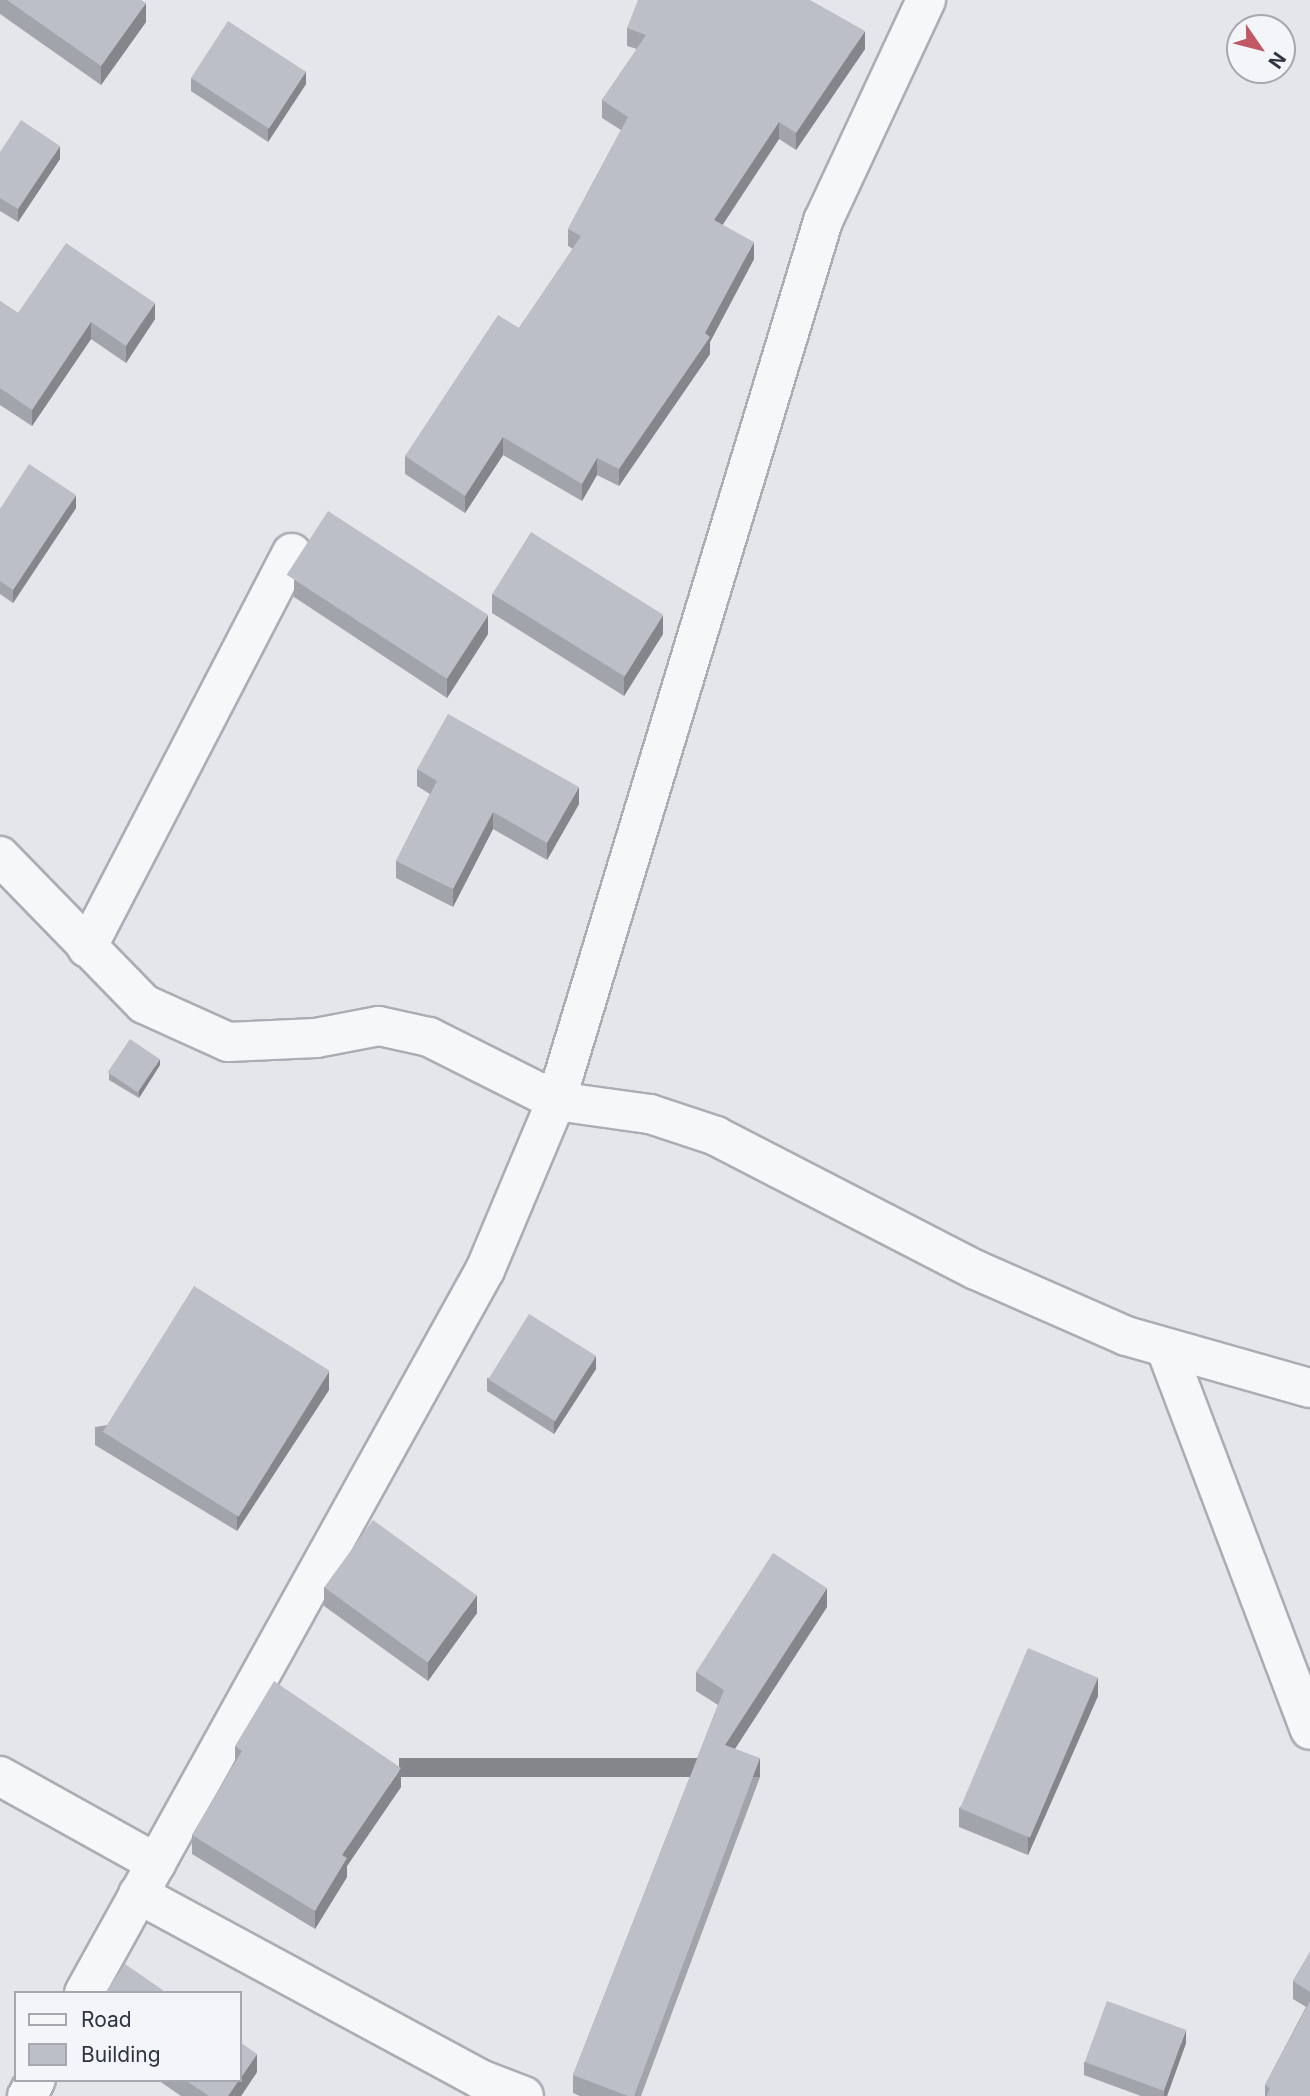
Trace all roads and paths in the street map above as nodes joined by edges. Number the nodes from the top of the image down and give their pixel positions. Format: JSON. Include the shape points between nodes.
{"nodes":[{"id":1,"x":926,"y":0,"type":"edge"},
{"id":2,"x":292,"y":552,"type":"dead end"},
{"id":3,"x":0,"y":856,"type":"edge"},
{"id":4,"x":87,"y":948,"type":"junction"},
{"id":5,"x":556,"y":1101,"type":"junction"},
{"id":6,"x":1166,"y":1349,"type":"junction"},
{"id":7,"x":1310,"y":1388,"type":"edge"},
{"id":8,"x":1310,"y":1730,"type":"edge"},
{"id":9,"x":0,"y":1776,"type":"edge"},
{"id":10,"x":147,"y":1878,"type":"junction"},
{"id":11,"x":85,"y":1991,"type":"edge"},
{"id":12,"x":524,"y":2096,"type":"edge"}],
"edges":[{"from":1,"to":5,"type":"street","via":[[823,221]]},
{"from":2,"to":4,"type":"street"},
{"from":3,"to":4,"type":"street"},
{"from":4,"to":5,"type":"street","via":[[144,1004],[228,1042],[316,1038],[379,1026],[429,1037]]},
{"from":5,"to":6,"type":"street","via":[[650,1114],[716,1136],[976,1270]]},
{"from":5,"to":10,"type":"street","via":[[485,1270]]},
{"from":6,"to":7,"type":"street"},
{"from":6,"to":8,"type":"street"},
{"from":9,"to":10,"type":"street"},
{"from":10,"to":11,"type":"street"},
{"from":10,"to":12,"type":"street","via":[[480,2079]]}]}
